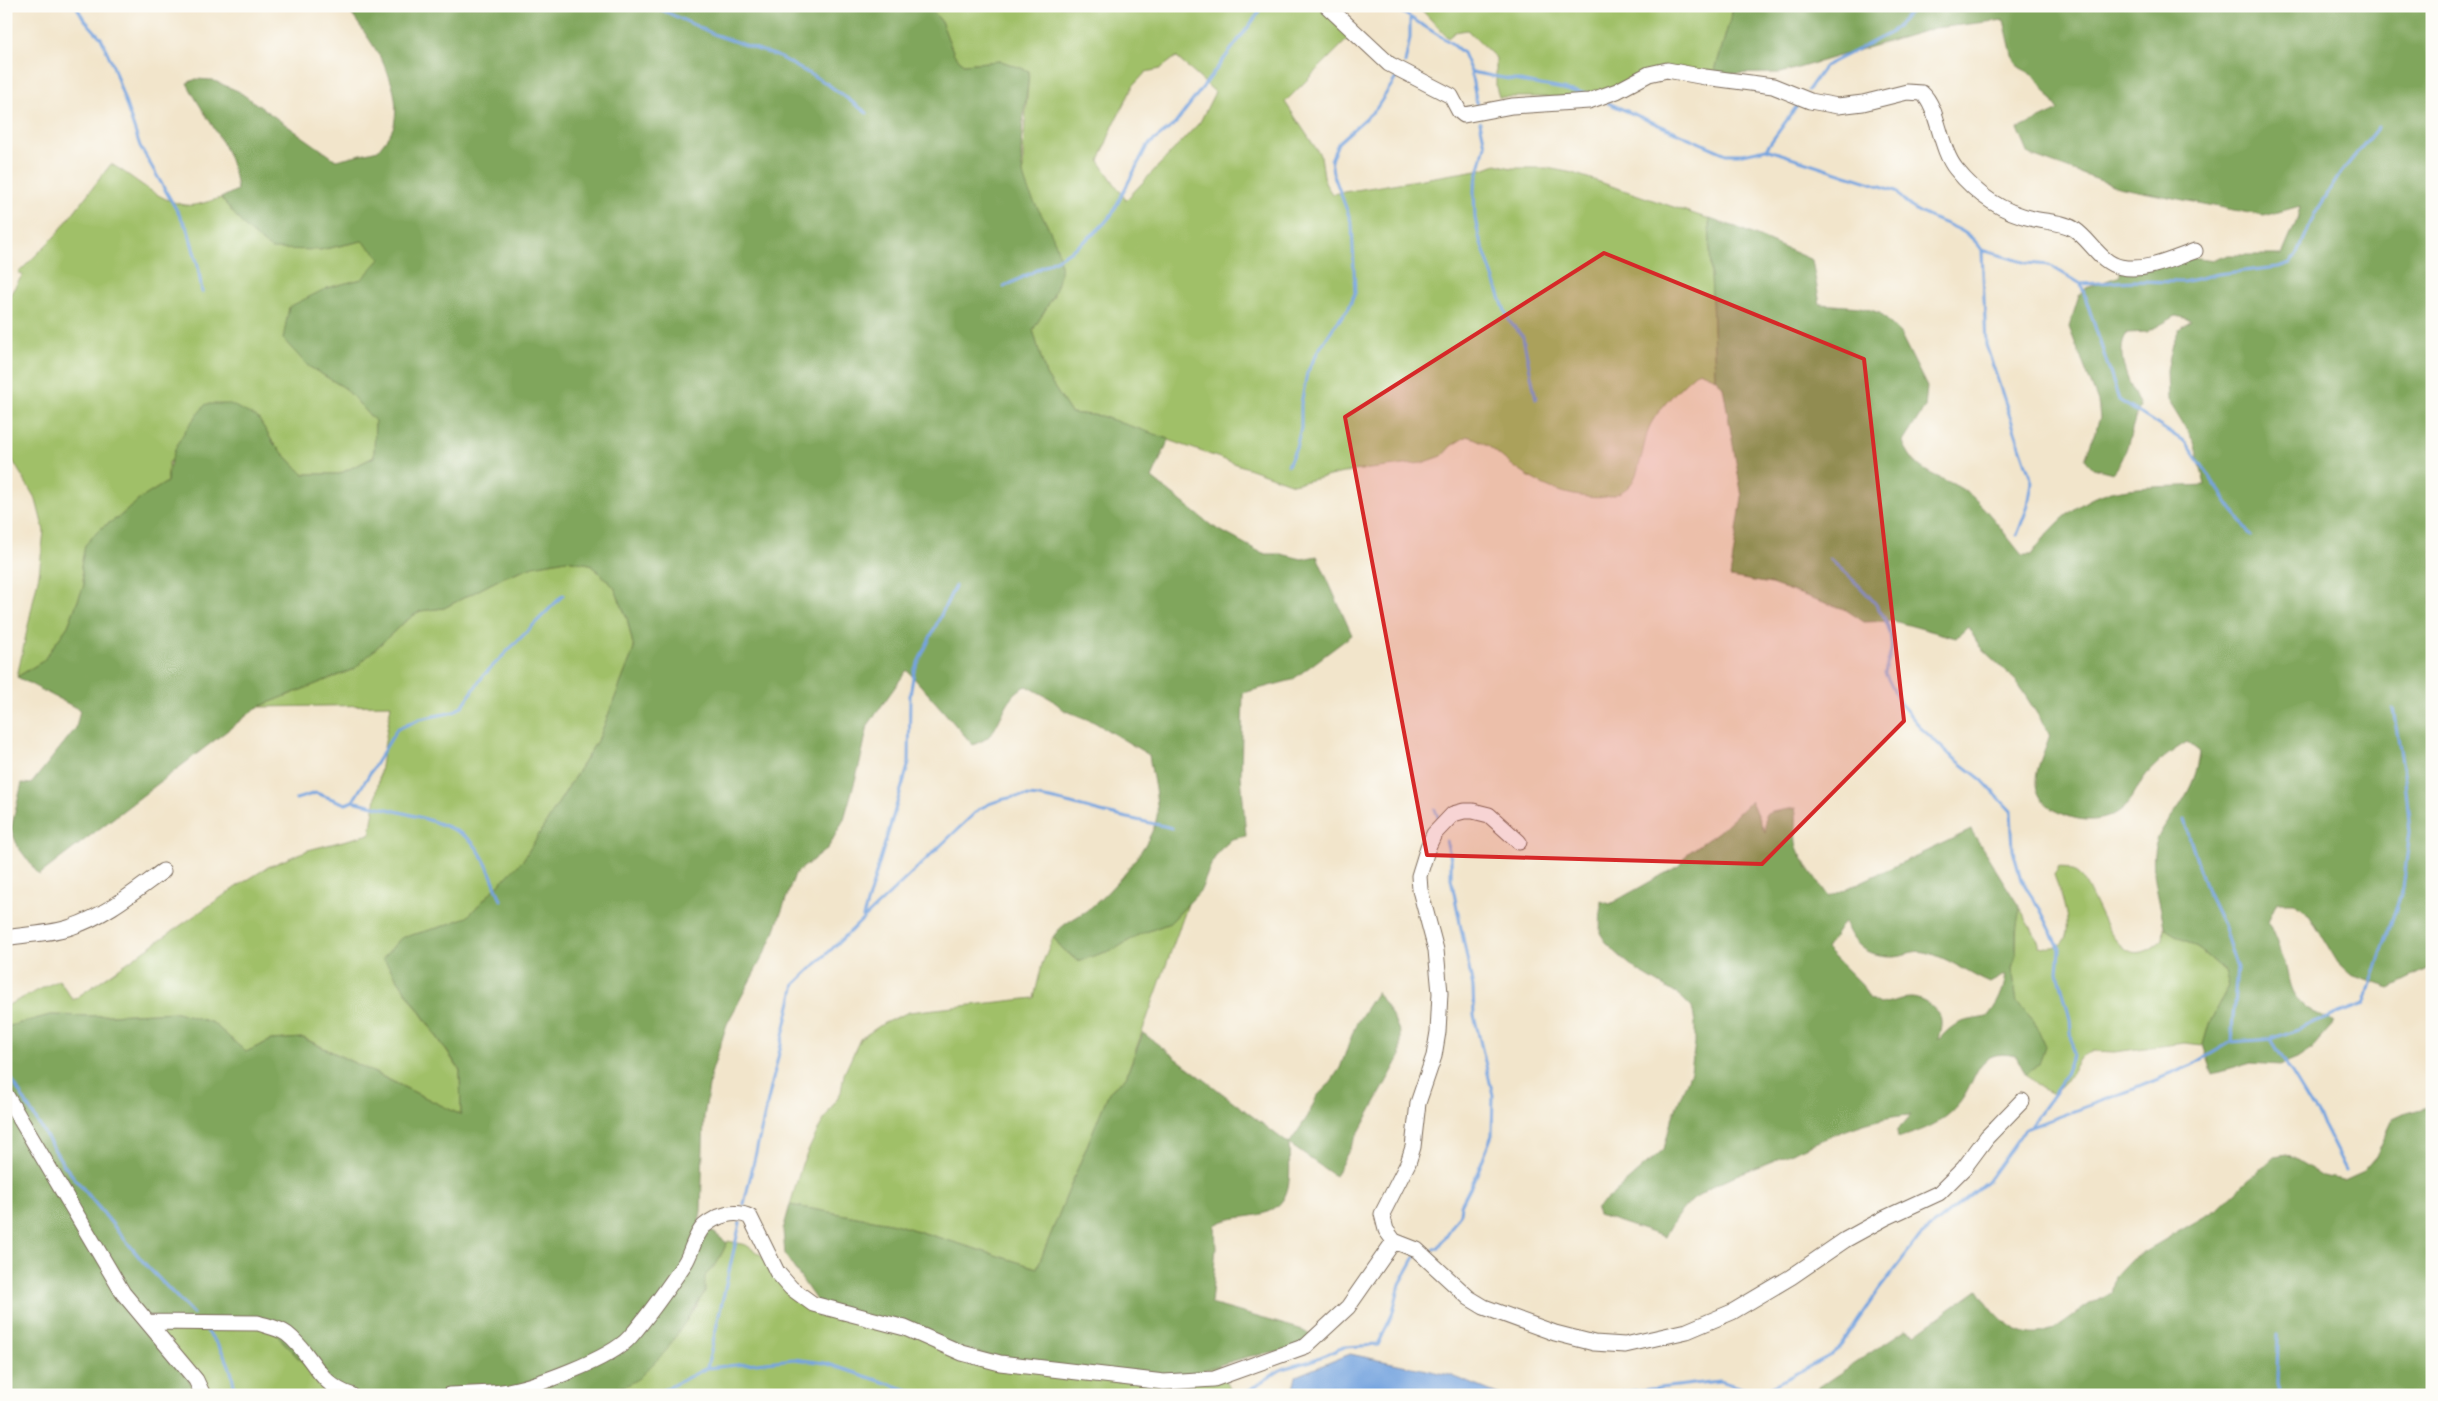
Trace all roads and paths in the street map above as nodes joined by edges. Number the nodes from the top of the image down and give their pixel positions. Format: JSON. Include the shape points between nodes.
{"nodes":[{"id":1,"x":1327,"y":6,"type":"edge"},
{"id":2,"x":2195,"y":251,"type":"dead end"},
{"id":3,"x":1519,"y":842,"type":"dead end"},
{"id":4,"x":163,"y":871,"type":"dead end"},
{"id":5,"x":6,"y":938,"type":"edge"},
{"id":6,"x":6,"y":1095,"type":"edge"},
{"id":7,"x":2022,"y":1101,"type":"dead end"},
{"id":8,"x":1394,"y":1241,"type":"junction"},
{"id":9,"x":148,"y":1322,"type":"junction"},
{"id":10,"x":203,"y":1395,"type":"edge"},
{"id":11,"x":352,"y":1395,"type":"edge"},
{"id":12,"x":449,"y":1395,"type":"edge"}],
"edges":[{"from":1,"to":2,"type":"street","via":[[1389,64],[1451,96],[1464,115],[1544,103],[1589,101],[1649,74],[1667,70],[1772,86],[1810,101],[1838,106],[1916,91],[1929,100],[1947,155],[1955,168],[2002,210],[2073,228],[2099,254],[2118,266],[2152,265]]},
{"from":3,"to":8,"type":"street","via":[[1489,815],[1464,811],[1453,814],[1434,834],[1422,862],[1420,890],[1436,950],[1440,994],[1438,1032],[1434,1056],[1418,1103],[1413,1146],[1382,1214],[1386,1230]]},
{"from":4,"to":5,"type":"street","via":[[101,915],[70,928]]},
{"from":6,"to":9,"type":"street","via":[[123,1293]]},
{"from":7,"to":8,"type":"street","via":[[1939,1193],[1845,1240],[1732,1312],[1687,1331],[1625,1345],[1594,1343],[1496,1312],[1476,1302],[1416,1250]]},
{"from":8,"to":12,"type":"street","via":[[1348,1307],[1306,1346],[1214,1379],[1164,1382],[1000,1363],[962,1353],[905,1328],[813,1304],[791,1288],[777,1272],[750,1217],[735,1212],[712,1220],[703,1228],[663,1295],[629,1338],[608,1355],[504,1392]]},
{"from":9,"to":10,"type":"street","via":[[196,1380]]},
{"from":9,"to":11,"type":"street","via":[[258,1323],[273,1327],[296,1342],[330,1385]]}]}
